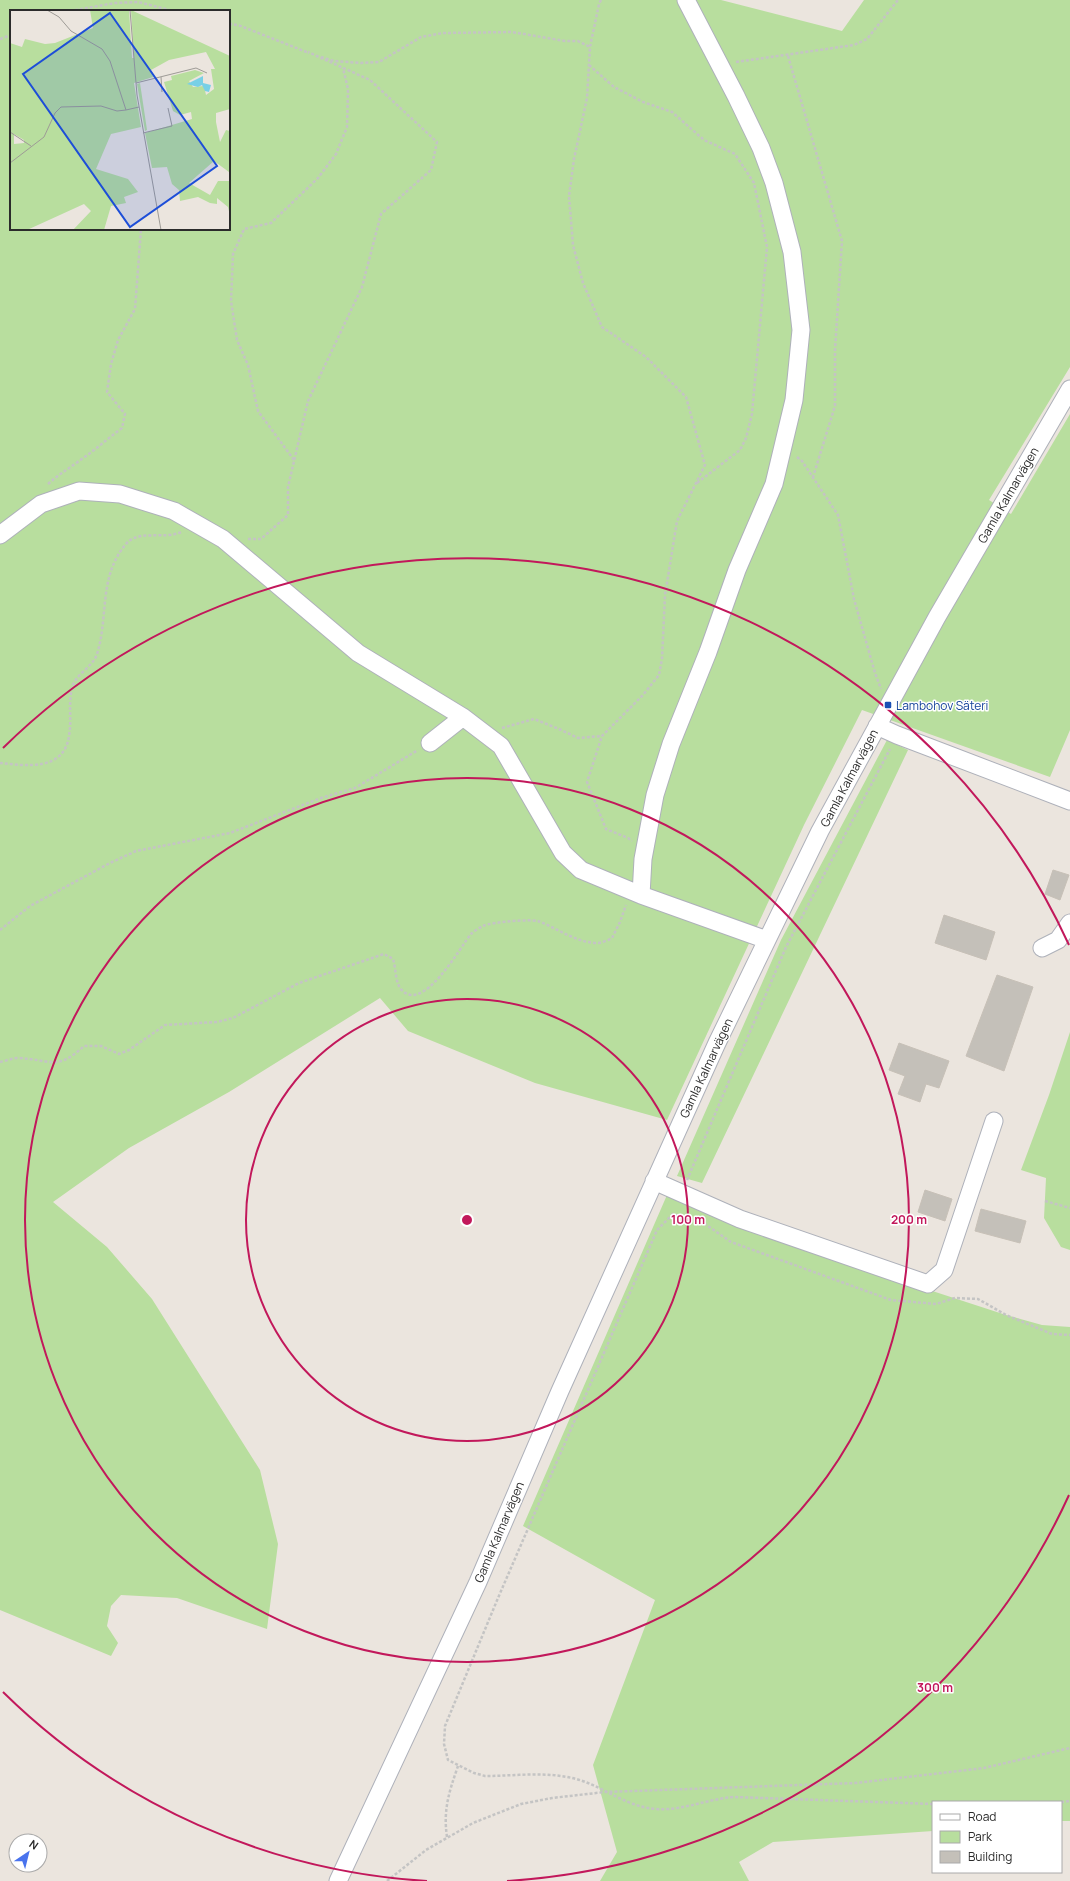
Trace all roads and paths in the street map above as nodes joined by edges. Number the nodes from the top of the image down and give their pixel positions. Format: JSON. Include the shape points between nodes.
{"nodes":[{"id":1,"x":601,"y":0,"type":"edge"},
{"id":2,"x":686,"y":0,"type":"edge"},
{"id":3,"x":898,"y":0,"type":"edge"},
{"id":4,"x":76,"y":10,"type":"edge"},
{"id":5,"x":169,"y":10,"type":"edge"},
{"id":6,"x":230,"y":24,"type":"edge"},
{"id":7,"x":10,"y":35,"type":"edge"},
{"id":8,"x":0,"y":39,"type":"edge"},
{"id":9,"x":590,"y":47,"type":"junction"},
{"id":10,"x":308,"y":52,"type":"junction"},
{"id":11,"x":788,"y":56,"type":"junction"},
{"id":12,"x":589,"y":64,"type":"junction"},
{"id":13,"x":719,"y":64,"type":"junction"},
{"id":14,"x":343,"y":68,"type":"junction"},
{"id":15,"x":141,"y":230,"type":"edge"},
{"id":16,"x":1070,"y":389,"type":"edge"},
{"id":17,"x":784,"y":445,"type":"junction"},
{"id":18,"x":294,"y":460,"type":"junction"},
{"id":19,"x":813,"y":477,"type":"junction"},
{"id":20,"x":696,"y":484,"type":"junction"},
{"id":21,"x":54,"y":500,"type":"junction"},
{"id":22,"x":192,"y":521,"type":"junction"},
{"id":23,"x":0,"y":535,"type":"edge"},
{"id":24,"x":223,"y":539,"type":"junction"},
{"id":25,"x":892,"y":699,"type":"junction"},
{"id":26,"x":463,"y":717,"type":"junction"},
{"id":27,"x":877,"y":726,"type":"junction"},
{"id":28,"x":484,"y":733,"type":"junction"},
{"id":29,"x":896,"y":735,"type":"junction"},
{"id":30,"x":602,"y":736,"type":"junction"},
{"id":31,"x":430,"y":743,"type":"joint"},
{"id":32,"x":0,"y":763,"type":"edge"},
{"id":33,"x":1070,"y":801,"type":"edge"},
{"id":34,"x":633,"y":843,"type":"dead end"},
{"id":35,"x":636,"y":893,"type":"junction"},
{"id":36,"x":1070,"y":923,"type":"edge"},
{"id":37,"x":0,"y":930,"type":"edge"},
{"id":38,"x":767,"y":940,"type":"junction"},
{"id":39,"x":1042,"y":948,"type":"dead end"},
{"id":40,"x":0,"y":1062,"type":"edge"},
{"id":41,"x":994,"y":1121,"type":"dead end"},
{"id":42,"x":654,"y":1181,"type":"junction"},
{"id":43,"x":682,"y":1193,"type":"junction"},
{"id":44,"x":1045,"y":1201,"type":"dead end"},
{"id":45,"x":1070,"y":1208,"type":"edge"},
{"id":46,"x":673,"y":1214,"type":"junction"},
{"id":47,"x":1070,"y":1335,"type":"edge"},
{"id":48,"x":1070,"y":1748,"type":"edge"},
{"id":49,"x":458,"y":1766,"type":"junction"},
{"id":50,"x":605,"y":1792,"type":"junction"},
{"id":51,"x":932,"y":1804,"type":"edge"},
{"id":52,"x":447,"y":1837,"type":"junction"},
{"id":53,"x":338,"y":1881,"type":"edge"},
{"id":54,"x":387,"y":1881,"type":"edge"}],
"edges":[{"from":1,"to":9,"type":"path"},
{"from":2,"to":13,"type":"street"},
{"from":3,"to":11,"type":"path","via":[[867,39],[854,45]]},
{"from":4,"to":5,"type":"path","via":[[138,2]]},
{"from":6,"to":10,"type":"path"},
{"from":7,"to":8,"type":"path"},
{"from":9,"to":10,"type":"path","via":[[578,41],[512,32],[476,32],[431,34],[421,37],[379,62],[334,61]]},
{"from":9,"to":12,"type":"path"},
{"from":10,"to":14,"type":"path"},
{"from":11,"to":13,"type":"path"},
{"from":11,"to":19,"type":"path","via":[[842,241],[835,350],[835,406]]},
{"from":12,"to":20,"type":"path","via":[[587,98],[569,196],[574,245],[583,283],[602,327],[646,357],[686,397],[706,465]]},
{"from":12,"to":20,"type":"path","via":[[614,87],[643,102],[672,112],[704,140],[735,154],[754,183],[767,247],[752,414],[740,450]]},
{"from":13,"to":17,"type":"street","via":[[761,148],[774,183],[792,252],[802,330],[794,400]]},
{"from":14,"to":18,"type":"path","via":[[348,89],[347,126],[336,154],[318,178],[271,223],[244,229],[233,254],[231,301],[236,340],[248,365],[258,412]]},
{"from":14,"to":18,"type":"path","via":[[370,80],[437,142],[431,170],[381,214],[362,287],[308,401]]},
{"from":15,"to":21,"type":"path","via":[[135,309],[118,340],[107,392],[125,414],[122,428],[48,484]]},
{"from":16,"to":25,"type":"street","name":"Gamla Kalmarvägen"},
{"from":17,"to":19,"type":"path"},
{"from":17,"to":35,"type":"street","via":[[774,484],[737,570],[671,744],[655,795]]},
{"from":18,"to":24,"type":"path","via":[[288,487],[288,515],[261,538]]},
{"from":19,"to":25,"type":"path","via":[[838,515],[854,599],[875,672],[880,687]]},
{"from":20,"to":30,"type":"path","via":[[677,522],[664,595],[659,675]]},
{"from":21,"to":22,"type":"street","via":[[79,491],[120,494],[174,511]]},
{"from":21,"to":23,"type":"street","via":[[41,504]]},
{"from":22,"to":24,"type":"street"},
{"from":22,"to":32,"type":"path","via":[[190,528],[178,534],[137,537],[126,543],[110,570],[104,594],[102,627],[96,656],[72,686],[69,736],[65,752],[51,762],[24,766]]},
{"from":24,"to":26,"type":"street","via":[[358,653]]},
{"from":25,"to":27,"type":"street","name":"Gamla Kalmarvägen"},
{"from":26,"to":28,"type":"street"},
{"from":26,"to":31,"type":"street"},
{"from":27,"to":29,"type":"street"},
{"from":27,"to":38,"type":"street","name":"Gamla Kalmarvägen","via":[[820,831]]},
{"from":28,"to":30,"type":"path","via":[[534,719],[578,738]]},
{"from":28,"to":35,"type":"street","via":[[501,746],[563,853],[581,870]]},
{"from":29,"to":33,"type":"street"},
{"from":29,"to":43,"type":"path","via":[[786,948]]},
{"from":30,"to":34,"type":"path","via":[[587,782],[606,829],[628,838]]},
{"from":31,"to":37,"type":"path","via":[[356,788],[321,798],[230,832],[136,851],[30,906]]},
{"from":35,"to":38,"type":"street"},
{"from":35,"to":40,"type":"path","via":[[612,938],[599,943],[582,940],[536,921],[484,925],[472,933],[445,971],[428,989],[419,994],[410,994],[401,989],[393,959],[384,954],[300,983],[233,1018],[217,1022],[165,1025],[129,1050],[118,1054],[101,1046],[84,1046],[71,1058],[53,1063],[17,1058]]},
{"from":36,"to":39,"type":"street","via":[[1058,940]]},
{"from":38,"to":42,"type":"street","name":"Gamla Kalmarvägen"},
{"from":41,"to":43,"type":"street","via":[[944,1270],[928,1284],[740,1218]]},
{"from":42,"to":43,"type":"street"},
{"from":42,"to":53,"type":"street","name":"Gamla Kalmarvägen","via":[[474,1590]]},
{"from":43,"to":46,"type":"path"},
{"from":44,"to":45,"type":"path"},
{"from":46,"to":47,"type":"path","via":[[705,1224],[731,1242],[891,1300],[936,1304],[955,1298],[978,1299],[1006,1315],[1052,1334]]},
{"from":46,"to":49,"type":"path","via":[[657,1230],[444,1726],[444,1744],[448,1760]]},
{"from":48,"to":50,"type":"path","via":[[984,1768],[856,1783]]},
{"from":49,"to":50,"type":"path","via":[[485,1776],[557,1774],[578,1779]]},
{"from":49,"to":52,"type":"path","via":[[444,1820]]},
{"from":50,"to":51,"type":"path","via":[[655,1809],[679,1808],[713,1799],[734,1797]]},
{"from":50,"to":52,"type":"path","via":[[521,1804],[484,1818]]},
{"from":52,"to":54,"type":"path"}]}
